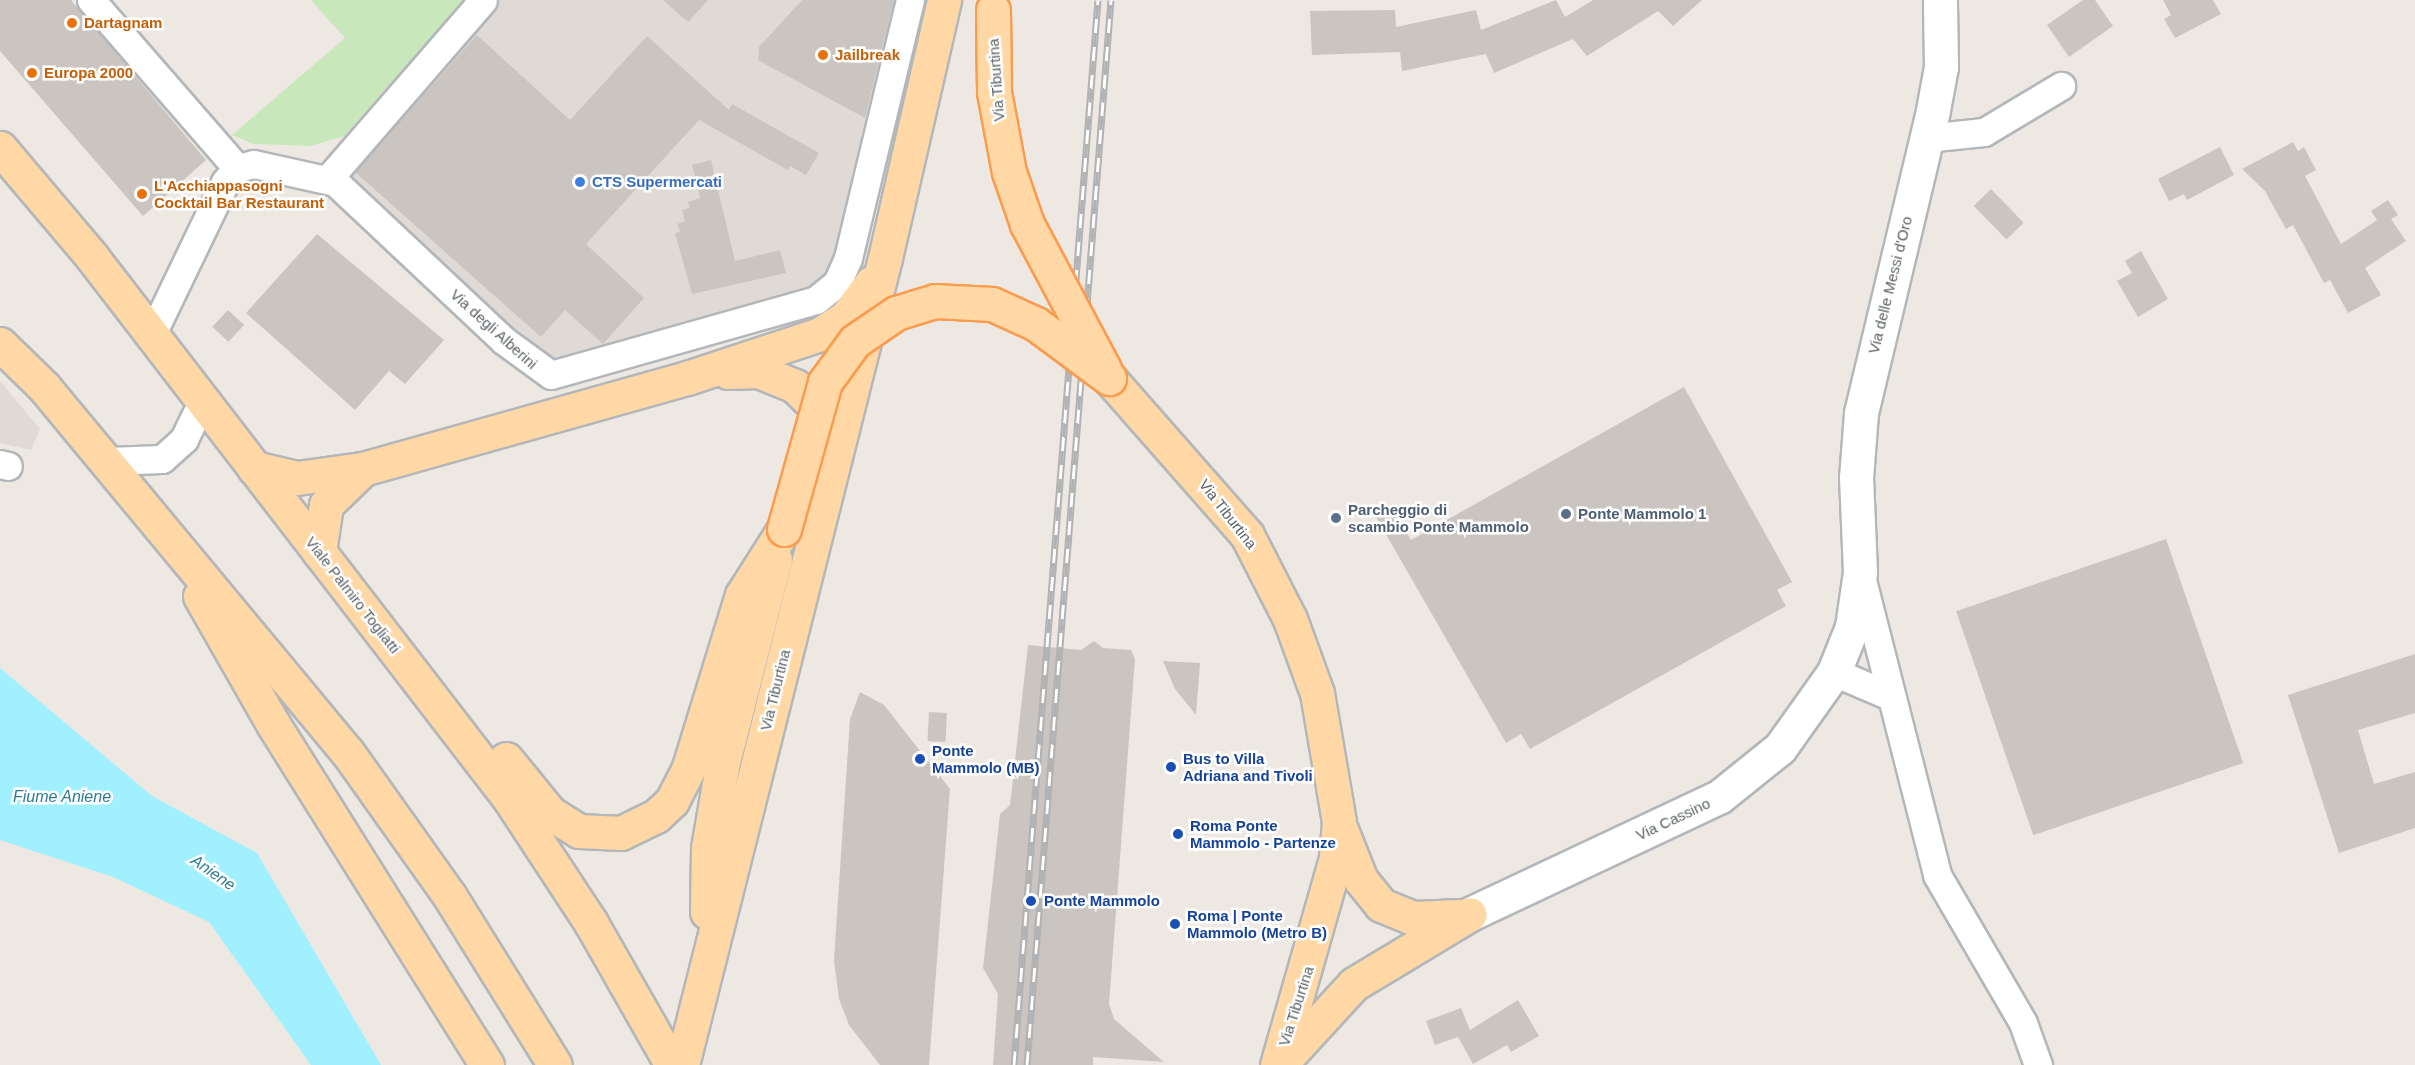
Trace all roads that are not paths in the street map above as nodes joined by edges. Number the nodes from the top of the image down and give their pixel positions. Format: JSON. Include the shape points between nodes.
{"nodes":[{"id":1,"x":91,"y":0,"type":"edge"},
{"id":2,"x":483,"y":0,"type":"edge"},
{"id":3,"x":910,"y":0,"type":"edge"},
{"id":4,"x":944,"y":0,"type":"edge"},
{"id":5,"x":1940,"y":0,"type":"edge"},
{"id":6,"x":994,"y":5,"type":"edge"},
{"id":7,"x":2061,"y":86,"type":"dead end"},
{"id":8,"x":1926,"y":138,"type":"junction"},
{"id":9,"x":0,"y":148,"type":"edge"},
{"id":10,"x":237,"y":168,"type":"junction"},
{"id":11,"x":329,"y":178,"type":"junction"},
{"id":12,"x":885,"y":258,"type":"junction"},
{"id":13,"x":151,"y":336,"type":"junction"},
{"id":14,"x":0,"y":344,"type":"edge"},
{"id":15,"x":687,"y":378,"type":"junction"},
{"id":16,"x":1109,"y":378,"type":"junction"},
{"id":17,"x":202,"y":402,"type":"junction"},
{"id":18,"x":107,"y":461,"type":"junction"},
{"id":19,"x":254,"y":468,"type":"junction"},
{"id":20,"x":363,"y":469,"type":"junction"},
{"id":21,"x":827,"y":474,"type":"junction"},
{"id":22,"x":170,"y":538,"type":"junction"},
{"id":23,"x":319,"y":552,"type":"junction"},
{"id":24,"x":1860,"y":572,"type":"junction"},
{"id":25,"x":1882,"y":656,"type":"junction"},
{"id":26,"x":1840,"y":658,"type":"junction"},
{"id":27,"x":408,"y":666,"type":"junction"},
{"id":28,"x":729,"y":681,"type":"junction"},
{"id":29,"x":1890,"y":696,"type":"junction"},
{"id":30,"x":1339,"y":822,"type":"junction"},
{"id":31,"x":1470,"y":914,"type":"junction"},
{"id":32,"x":706,"y":968,"type":"junction"},
{"id":33,"x":487,"y":1065,"type":"edge"},
{"id":34,"x":555,"y":1065,"type":"edge"},
{"id":35,"x":672,"y":1065,"type":"edge"},
{"id":36,"x":682,"y":1065,"type":"edge"},
{"id":37,"x":1278,"y":1065,"type":"edge"},
{"id":38,"x":2038,"y":1065,"type":"edge"}],
"edges":[{"from":1,"to":10,"type":"street"},
{"from":2,"to":11,"type":"street"},
{"from":3,"to":11,"type":"street","name":"Via degli Alberini","via":[[848,258],[831,290],[797,308],[551,375],[503,340]]},
{"from":4,"to":12,"type":"main road","name":"Via Tiburtina"},
{"from":5,"to":8,"type":"street","name":"Via delle Messi d'Oro","via":[[1941,67]]},
{"from":6,"to":16,"type":"main road","name":"Via Tiburtina","bridge":true,"via":[[994,92],[1009,172],[1027,224]]},
{"from":7,"to":8,"type":"street","via":[[1984,132]]},
{"from":8,"to":24,"type":"street","name":"Via delle Messi d'Oro","via":[[1860,424]]},
{"from":9,"to":13,"type":"main road","name":"Viale Palmiro Togliatti"},
{"from":10,"to":11,"type":"street","via":[[275,166]]},
{"from":10,"to":13,"type":"street","via":[[225,182]]},
{"from":12,"to":15,"type":"main road","via":[[856,307],[828,330]]},
{"from":12,"to":21,"type":"main road","name":"Via Tiburtina"},
{"from":13,"to":17,"type":"main road","name":"Viale Palmiro Togliatti"},
{"from":14,"to":18,"type":"main road"},
{"from":15,"to":20,"type":"main road"},
{"from":15,"to":21,"type":"main road","via":[[758,371],[795,386],[824,422]]},
{"from":16,"to":28,"type":"main road","bridge":true,"via":[[1036,324],[999,306],[945,300],[896,313],[855,341],[825,382],[784,528],[742,596]]},
{"from":16,"to":30,"type":"main road","name":"Via Tiburtina","via":[[1229,510],[1262,560],[1313,678]]},
{"from":17,"to":18,"type":"street","via":[[180,444],[162,459]]},
{"from":17,"to":19,"type":"main road","name":"Viale Palmiro Togliatti"},
{"from":18,"to":22,"type":"main road"},
{"from":19,"to":20,"type":"main road","via":[[297,478]]},
{"from":19,"to":23,"type":"main road","name":"Viale Palmiro Togliatti"},
{"from":20,"to":23,"type":"main road","via":[[326,505]]},
{"from":21,"to":32,"type":"main road","name":"Via Tiburtina"},
{"from":22,"to":33,"type":"main road","via":[[273,724]]},
{"from":22,"to":34,"type":"main road","via":[[348,753],[468,924]]},
{"from":23,"to":27,"type":"main road","name":"Viale Palmiro Togliatti"},
{"from":24,"to":25,"type":"street"},
{"from":24,"to":26,"type":"street","name":"Via Cassino"},
{"from":25,"to":26,"type":"street"},
{"from":25,"to":29,"type":"street"},
{"from":26,"to":29,"type":"street"},
{"from":26,"to":31,"type":"street","name":"Via Cassino","via":[[1780,748],[1728,791]]},
{"from":27,"to":28,"type":"main road","via":[[466,709],[550,813],[579,831],[599,835],[639,826],[672,801]]},
{"from":27,"to":35,"type":"main road","name":"Viale Palmiro Togliatti","via":[[514,806],[591,923]]},
{"from":28,"to":32,"type":"main road","via":[[708,848]]},
{"from":29,"to":38,"type":"street","via":[[1937,875],[2023,1023]]},
{"from":30,"to":31,"type":"main road","via":[[1361,880],[1381,905],[1414,918]]},
{"from":30,"to":37,"type":"main road","name":"Via Tiburtina","via":[[1329,894]]},
{"from":31,"to":37,"type":"main road","via":[[1354,984]]},
{"from":32,"to":36,"type":"main road","name":"Via Tiburtina"}]}
